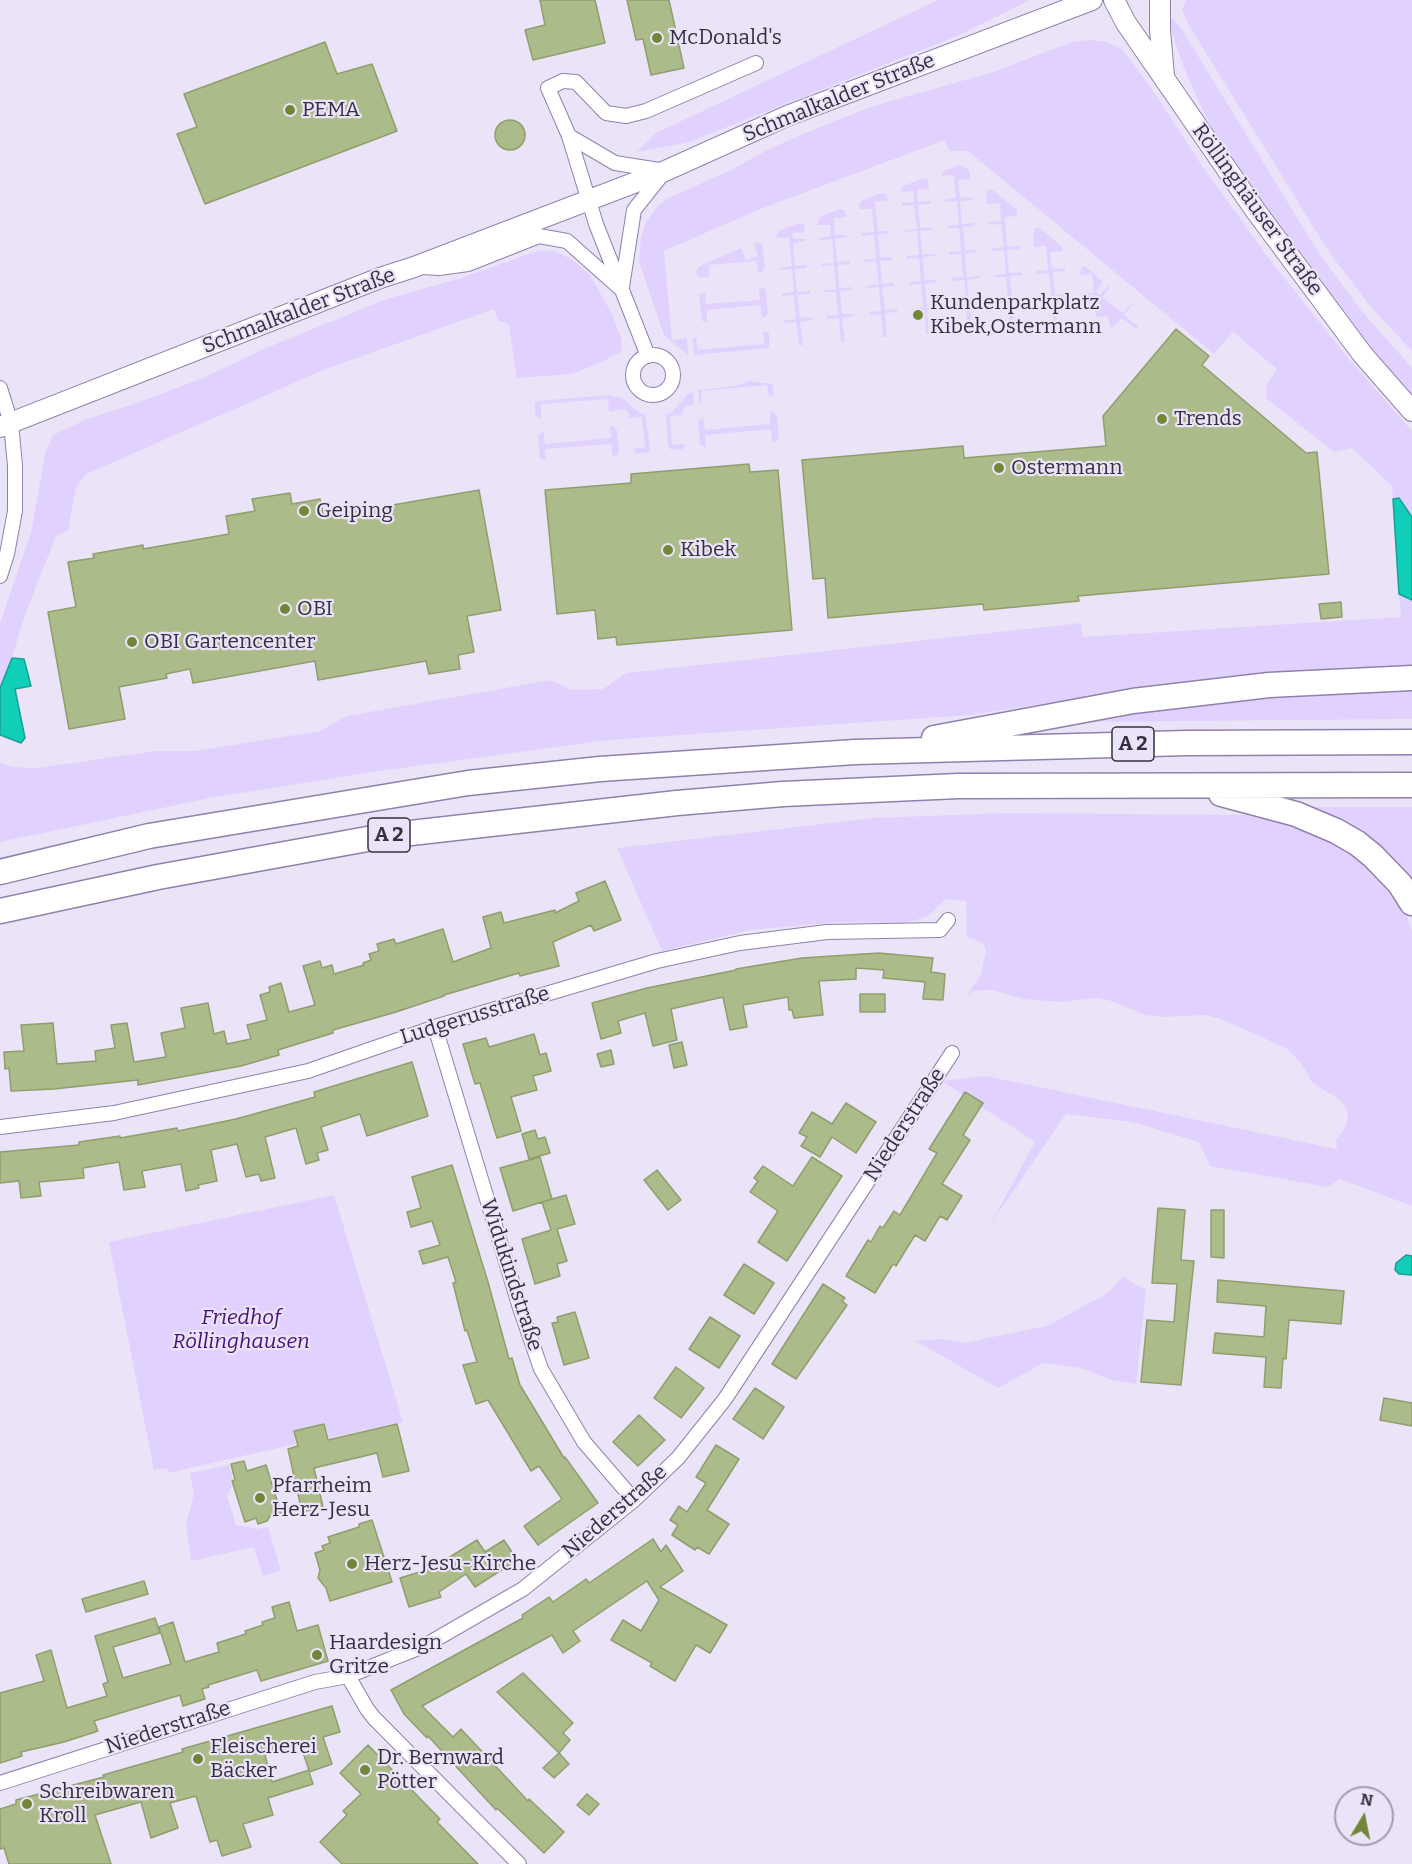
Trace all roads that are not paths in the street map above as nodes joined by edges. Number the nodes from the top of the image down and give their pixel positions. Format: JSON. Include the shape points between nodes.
{"nodes":[{"id":1,"x":1052,"y":0,"type":"edge"},
{"id":2,"x":1092,"y":0,"type":"edge"},
{"id":3,"x":1114,"y":0,"type":"edge"},
{"id":4,"x":1160,"y":0,"type":"edge"},
{"id":5,"x":1042,"y":18,"type":"junction"},
{"id":6,"x":756,"y":63,"type":"dead end"},
{"id":7,"x":1164,"y":79,"type":"junction"},
{"id":8,"x":569,"y":136,"type":"junction"},
{"id":9,"x":665,"y":171,"type":"junction"},
{"id":10,"x":588,"y":200,"type":"junction"},
{"id":11,"x":414,"y":267,"type":"junction"},
{"id":12,"x":622,"y":289,"type":"junction"},
{"id":13,"x":648,"y":356,"type":"dead end"},
{"id":14,"x":0,"y":388,"type":"edge"},
{"id":15,"x":1412,"y":411,"type":"edge"},
{"id":16,"x":6,"y":425,"type":"edge"},
{"id":17,"x":0,"y":576,"type":"edge"},
{"id":18,"x":1412,"y":678,"type":"edge"},
{"id":19,"x":1412,"y":742,"type":"edge"},
{"id":20,"x":855,"y":752,"type":"junction"},
{"id":21,"x":1412,"y":785,"type":"edge"},
{"id":22,"x":1193,"y":786,"type":"junction"},
{"id":23,"x":0,"y":872,"type":"edge"},
{"id":24,"x":1412,"y":903,"type":"edge"},
{"id":25,"x":0,"y":911,"type":"edge"},
{"id":26,"x":948,"y":920,"type":"dead end"},
{"id":27,"x":435,"y":1027,"type":"junction"},
{"id":28,"x":952,"y":1053,"type":"dead end"},
{"id":29,"x":0,"y":1127,"type":"edge"},
{"id":30,"x":634,"y":1500,"type":"junction"},
{"id":31,"x":348,"y":1677,"type":"junction"},
{"id":32,"x":0,"y":1783,"type":"edge"},
{"id":33,"x":519,"y":1864,"type":"edge"}],
"edges":[{"from":1,"to":5,"type":"main road"},
{"from":2,"to":5,"type":"main road","name":"Schmalkalder Straße"},
{"from":3,"to":7,"type":"main road","name":"Röllinghäuser Straße"},
{"from":4,"to":7,"type":"main road"},
{"from":5,"to":9,"type":"main road","name":"Schmalkalder Straße","via":[[787,116]]},
{"from":6,"to":8,"type":"street","via":[[626,116],[606,113],[576,82],[563,81],[548,88]]},
{"from":7,"to":15,"type":"main road","name":"Röllinghäuser Straße","via":[[1363,356]]},
{"from":8,"to":9,"type":"street","via":[[615,163]]},
{"from":8,"to":10,"type":"street"},
{"from":9,"to":10,"type":"main road","name":"Schmalkalder Straße"},
{"from":9,"to":12,"type":"street","via":[[634,210]]},
{"from":10,"to":11,"type":"main road","name":"Schmalkalder Straße"},
{"from":10,"to":12,"type":"street"},
{"from":11,"to":12,"type":"street","via":[[468,264],[539,236],[567,241]]},
{"from":11,"to":16,"type":"main road","name":"Schmalkalder Straße"},
{"from":12,"to":13,"type":"street"},
{"from":14,"to":16,"type":"street"},
{"from":16,"to":17,"type":"street","via":[[15,456],[15,511]]},
{"from":18,"to":20,"type":"highway","via":[[1269,685],[1133,701]]},
{"from":19,"to":20,"type":"highway","number":"A 2","via":[[1187,743]]},
{"from":20,"to":23,"type":"highway","number":"A 2","via":[[600,769],[468,783],[149,836]]},
{"from":21,"to":22,"type":"highway","number":"A 2"},
{"from":22,"to":24,"type":"highway","via":[[1296,814],[1336,831],[1373,856]]},
{"from":22,"to":25,"type":"highway","number":"A 2","via":[[958,786],[677,803],[384,836],[158,877]]},
{"from":26,"to":27,"type":"street","name":"Ludgerusstraße","via":[[940,930],[827,932],[740,943],[657,961]]},
{"from":27,"to":29,"type":"street","name":"Ludgerusstraße","via":[[308,1071],[114,1113]]},
{"from":27,"to":30,"type":"street","name":"Widukindstraße","via":[[541,1369],[584,1442]]},
{"from":28,"to":30,"type":"street","name":"Niederstraße","via":[[725,1399],[678,1458]]},
{"from":30,"to":31,"type":"street","name":"Niederstraße","via":[[523,1590],[426,1645]]},
{"from":31,"to":32,"type":"street","name":"Niederstraße","via":[[304,1685]]},
{"from":31,"to":33,"type":"street","via":[[374,1718]]}]}
